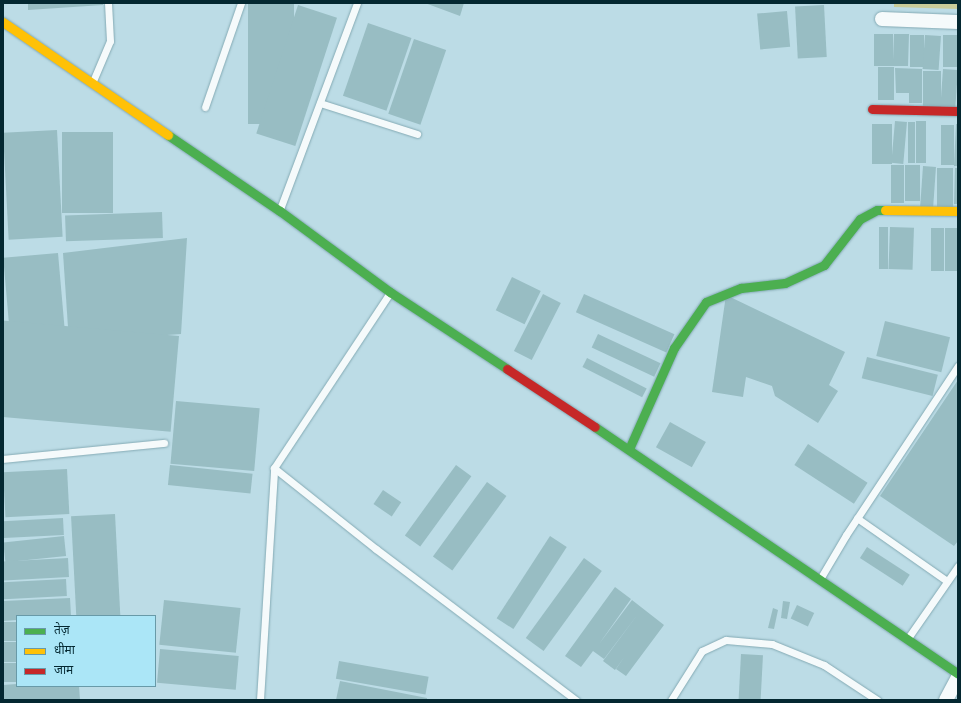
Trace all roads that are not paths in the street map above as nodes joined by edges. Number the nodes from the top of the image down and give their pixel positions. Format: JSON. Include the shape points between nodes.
{"nodes":[{"id":1,"x":108,"y":3,"type":"edge"},
{"id":2,"x":241,"y":3,"type":"edge"},
{"id":3,"x":354,"y":4,"type":"edge"},
{"id":4,"x":882,"y":19,"type":"dead end"},
{"id":5,"x":3,"y":22,"type":"edge"},
{"id":6,"x":958,"y":22,"type":"edge"},
{"id":7,"x":92,"y":83,"type":"junction"},
{"id":8,"x":320,"y":103,"type":"junction"},
{"id":9,"x":205,"y":107,"type":"dead end"},
{"id":10,"x":872,"y":109,"type":"dead end"},
{"id":11,"x":958,"y":111,"type":"edge"},
{"id":12,"x":417,"y":134,"type":"dead end"},
{"id":13,"x":280,"y":211,"type":"junction"},
{"id":14,"x":958,"y":211,"type":"edge"},
{"id":15,"x":390,"y":292,"type":"junction"},
{"id":16,"x":958,"y":366,"type":"edge"},
{"id":17,"x":164,"y":443,"type":"dead end"},
{"id":18,"x":629,"y":449,"type":"junction"},
{"id":19,"x":3,"y":460,"type":"edge"},
{"id":20,"x":274,"y":468,"type":"junction"},
{"id":21,"x":857,"y":518,"type":"junction"},
{"id":22,"x":958,"y":566,"type":"edge"},
{"id":23,"x":820,"y":579,"type":"junction"},
{"id":24,"x":947,"y":582,"type":"junction"},
{"id":25,"x":907,"y":639,"type":"junction"},
{"id":26,"x":958,"y":676,"type":"edge"},
{"id":27,"x":260,"y":700,"type":"edge"},
{"id":28,"x":576,"y":700,"type":"edge"},
{"id":29,"x":671,"y":700,"type":"edge"},
{"id":30,"x":878,"y":700,"type":"edge"},
{"id":31,"x":946,"y":700,"type":"edge"}],
"edges":[{"from":1,"to":7,"type":"lane","via":[[110,42]]},
{"from":2,"to":9,"type":"lane"},
{"from":3,"to":8,"type":"lane"},
{"from":4,"to":6,"type":"street"},
{"from":5,"to":7,"type":"street"},
{"from":7,"to":13,"type":"street"},
{"from":8,"to":12,"type":"lane"},
{"from":8,"to":13,"type":"lane"},
{"from":10,"to":11,"type":"street"},
{"from":13,"to":15,"type":"street"},
{"from":14,"to":18,"type":"street","via":[[877,210],[860,219],[824,265],[785,283],[742,288],[706,302],[674,348]]},
{"from":15,"to":18,"type":"street"},
{"from":15,"to":20,"type":"lane"},
{"from":16,"to":21,"type":"lane"},
{"from":17,"to":19,"type":"lane"},
{"from":18,"to":23,"type":"street"},
{"from":20,"to":27,"type":"lane"},
{"from":20,"to":28,"type":"lane","via":[[376,549]]},
{"from":21,"to":23,"type":"lane"},
{"from":21,"to":24,"type":"lane"},
{"from":22,"to":24,"type":"lane"},
{"from":23,"to":25,"type":"street"},
{"from":24,"to":25,"type":"lane"},
{"from":25,"to":26,"type":"street"},
{"from":26,"to":31,"type":"street"},
{"from":29,"to":30,"type":"lane","via":[[682,678],[702,651],[726,640],[772,644],[824,665]]}]}
